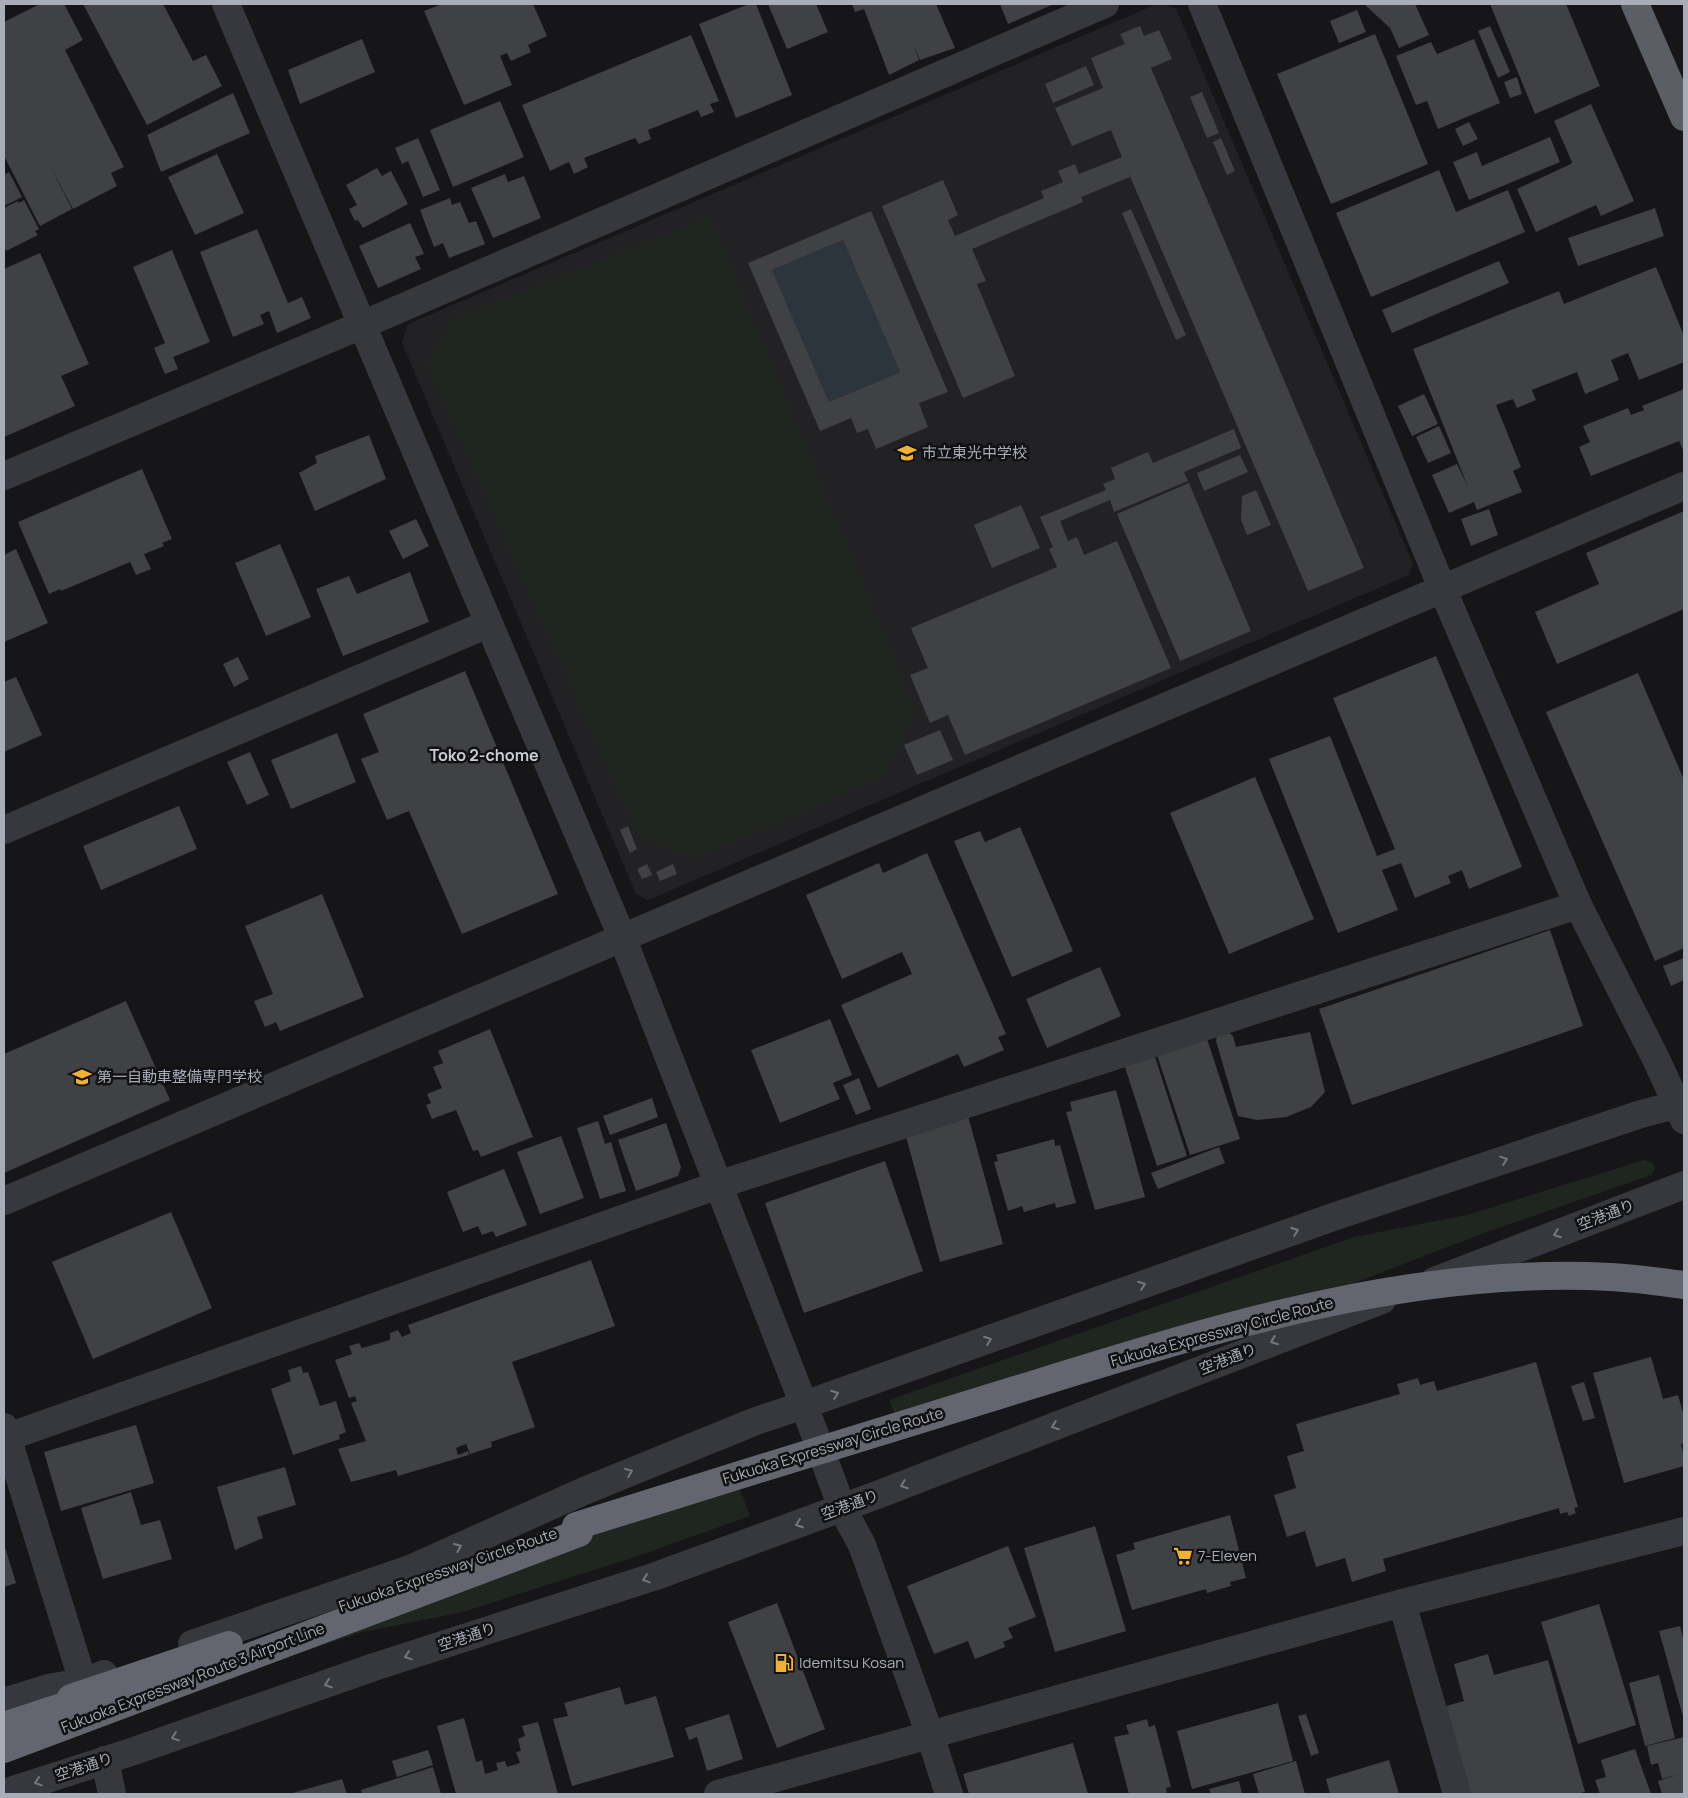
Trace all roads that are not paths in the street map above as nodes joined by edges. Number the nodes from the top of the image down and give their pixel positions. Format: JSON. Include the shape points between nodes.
{"nodes":[{"id":1,"x":226,"y":4,"type":"edge"},
{"id":2,"x":1105,"y":4,"type":"edge"},
{"id":3,"x":1202,"y":4,"type":"edge"},
{"id":4,"x":1635,"y":4,"type":"edge"},
{"id":5,"x":1684,"y":118,"type":"edge"},
{"id":6,"x":362,"y":325,"type":"junction"},
{"id":7,"x":4,"y":476,"type":"edge"},
{"id":8,"x":1684,"y":486,"type":"edge"},
{"id":9,"x":1442,"y":588,"type":"junction"},
{"id":10,"x":488,"y":624,"type":"junction"},
{"id":11,"x":4,"y":830,"type":"edge"},
{"id":12,"x":1578,"y":905,"type":"junction"},
{"id":13,"x":622,"y":937,"type":"junction"},
{"id":14,"x":1682,"y":1109,"type":"edge"},
{"id":15,"x":718,"y":1184,"type":"junction"},
{"id":16,"x":1684,"y":1185,"type":"edge"},
{"id":17,"x":4,"y":1201,"type":"edge"},
{"id":18,"x":1684,"y":1286,"type":"edge"},
{"id":19,"x":1684,"y":1291,"type":"edge"},
{"id":20,"x":804,"y":1405,"type":"junction"},
{"id":21,"x":6,"y":1432,"type":"edge"},
{"id":22,"x":842,"y":1508,"type":"junction"},
{"id":23,"x":577,"y":1529,"type":"junction"},
{"id":24,"x":1684,"y":1531,"type":"edge"},
{"id":25,"x":1402,"y":1603,"type":"junction"},
{"id":26,"x":83,"y":1682,"type":"junction"},
{"id":27,"x":4,"y":1702,"type":"edge"},
{"id":28,"x":4,"y":1720,"type":"edge"},
{"id":29,"x":4,"y":1726,"type":"edge"},
{"id":30,"x":930,"y":1734,"type":"junction"},
{"id":31,"x":4,"y":1742,"type":"edge"},
{"id":32,"x":4,"y":1749,"type":"edge"},
{"id":33,"x":105,"y":1760,"type":"junction"},
{"id":34,"x":4,"y":1793,"type":"edge"},
{"id":35,"x":112,"y":1794,"type":"edge"},
{"id":36,"x":718,"y":1794,"type":"edge"},
{"id":37,"x":949,"y":1794,"type":"edge"},
{"id":38,"x":1457,"y":1794,"type":"edge"}],
"edges":[{"from":1,"to":6,"type":"street"},
{"from":2,"to":6,"type":"street"},
{"from":3,"to":9,"type":"street"},
{"from":4,"to":5,"type":"highway"},
{"from":6,"to":7,"type":"street"},
{"from":6,"to":10,"type":"street"},
{"from":8,"to":9,"type":"street"},
{"from":9,"to":12,"type":"street"},
{"from":9,"to":13,"type":"street"},
{"from":10,"to":11,"type":"street"},
{"from":10,"to":13,"type":"street"},
{"from":12,"to":14,"type":"street"},
{"from":12,"to":15,"type":"street"},
{"from":13,"to":15,"type":"street"},
{"from":13,"to":17,"type":"street"},
{"from":20,"to":14,"type":"street","one_way":true,"via":[[1342,1214],[1641,1114]]},
{"from":15,"to":20,"type":"street"},
{"from":15,"to":21,"type":"street"},
{"from":16,"to":22,"type":"street","name":"空港通り","one_way":true},
{"from":18,"to":23,"type":"highway","name":"Fukuoka Expressway Circle Route","bridge":true,"via":[[1612,1276],[1538,1276],[1451,1282],[1378,1292],[1241,1324],[1104,1363]]},
{"from":19,"to":23,"type":"highway","name":"Fukuoka Expressway Circle Route","via":[[1611,1282],[1537,1283],[1379,1298],[1242,1329],[1097,1370]]},
{"from":20,"to":22,"type":"street"},
{"from":26,"to":20,"type":"street","one_way":true,"via":[[410,1569],[584,1491],[756,1420]]},
{"from":21,"to":26,"type":"street"},
{"from":22,"to":30,"type":"street","via":[[862,1545]]},
{"from":22,"to":33,"type":"street","name":"空港通り","one_way":true,"via":[[656,1576]]},
{"from":23,"to":28,"type":"highway","name":"Fukuoka Expressway Circle Route"},
{"from":23,"to":29,"type":"highway","name":"Fukuoka Expressway Circle Route"},
{"from":23,"to":31,"type":"highway","name":"Fukuoka Expressway Route 3 Airport Line"},
{"from":23,"to":32,"type":"highway","name":"Fukuoka Expressway Route 3 Airport Line"},
{"from":24,"to":25,"type":"street"},
{"from":25,"to":30,"type":"street"},
{"from":25,"to":38,"type":"street"},
{"from":26,"to":27,"type":"street","via":[[48,1688]]},
{"from":30,"to":36,"type":"street"},
{"from":30,"to":37,"type":"street"},
{"from":33,"to":34,"type":"street","name":"空港通り","one_way":true},
{"from":33,"to":35,"type":"street"}]}
